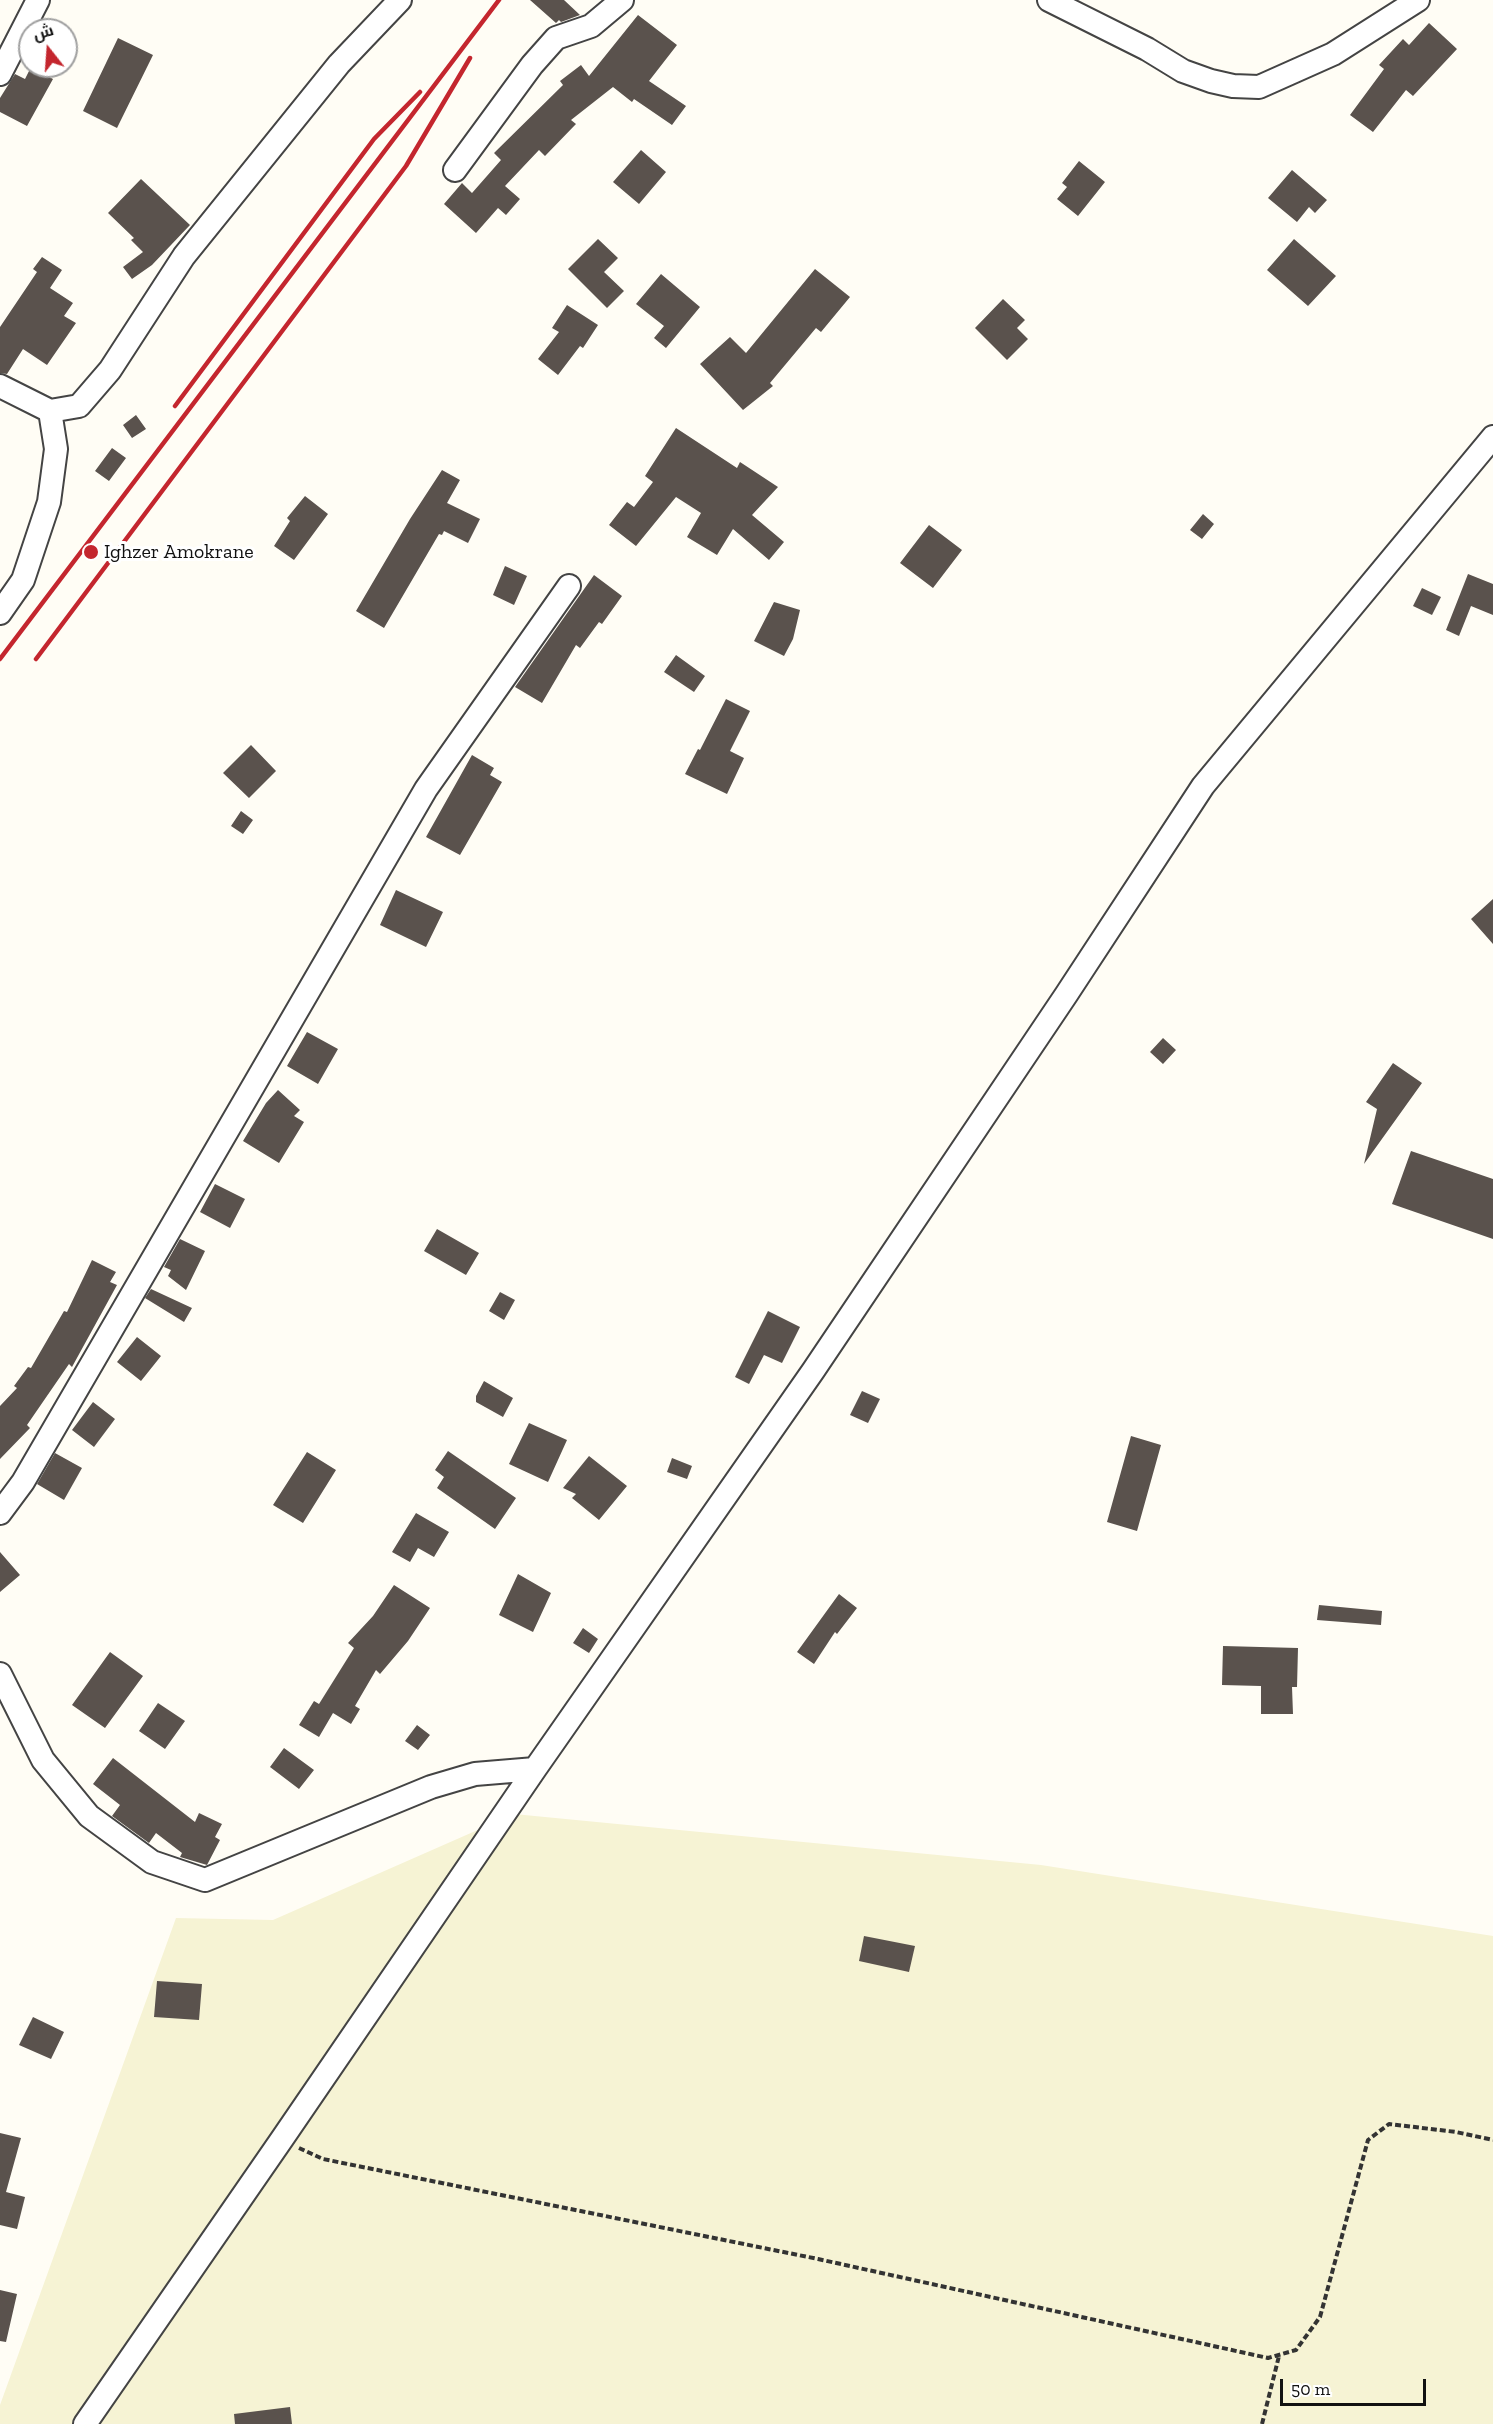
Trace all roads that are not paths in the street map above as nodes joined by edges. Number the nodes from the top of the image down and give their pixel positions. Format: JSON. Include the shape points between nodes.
{"nodes":[{"id":1,"x":38,"y":0,"type":"edge"},
{"id":2,"x":400,"y":0,"type":"edge"},
{"id":3,"x":622,"y":0,"type":"edge"},
{"id":4,"x":1049,"y":0,"type":"edge"},
{"id":5,"x":1418,"y":0,"type":"edge"},
{"id":6,"x":0,"y":74,"type":"edge"},
{"id":7,"x":455,"y":170,"type":"dead end"},
{"id":8,"x":0,"y":386,"type":"edge"},
{"id":9,"x":50,"y":411,"type":"junction"},
{"id":10,"x":1493,"y":437,"type":"edge"},
{"id":11,"x":569,"y":586,"type":"dead end"},
{"id":12,"x":0,"y":613,"type":"edge"},
{"id":13,"x":0,"y":1514,"type":"edge"},
{"id":14,"x":0,"y":1674,"type":"edge"},
{"id":15,"x":535,"y":1769,"type":"junction"},
{"id":16,"x":85,"y":2424,"type":"edge"}],
"edges":[{"from":1,"to":6,"type":"street"},
{"from":2,"to":9,"type":"street","via":[[339,64],[184,256],[110,370],[79,406]]},
{"from":3,"to":7,"type":"street","via":[[591,26],[556,38]]},
{"from":4,"to":5,"type":"street","via":[[1148,49],[1183,71],[1233,86],[1259,87],[1333,54]]},
{"from":8,"to":9,"type":"street"},
{"from":9,"to":12,"type":"street","via":[[56,449],[49,502],[23,580]]},
{"from":10,"to":15,"type":"street","via":[[1203,786],[813,1371]]},
{"from":11,"to":13,"type":"street","via":[[426,789]]},
{"from":14,"to":15,"type":"street","via":[[43,1760],[88,1816],[152,1862],[205,1880],[431,1787],[475,1774]]},
{"from":15,"to":16,"type":"street"}]}
